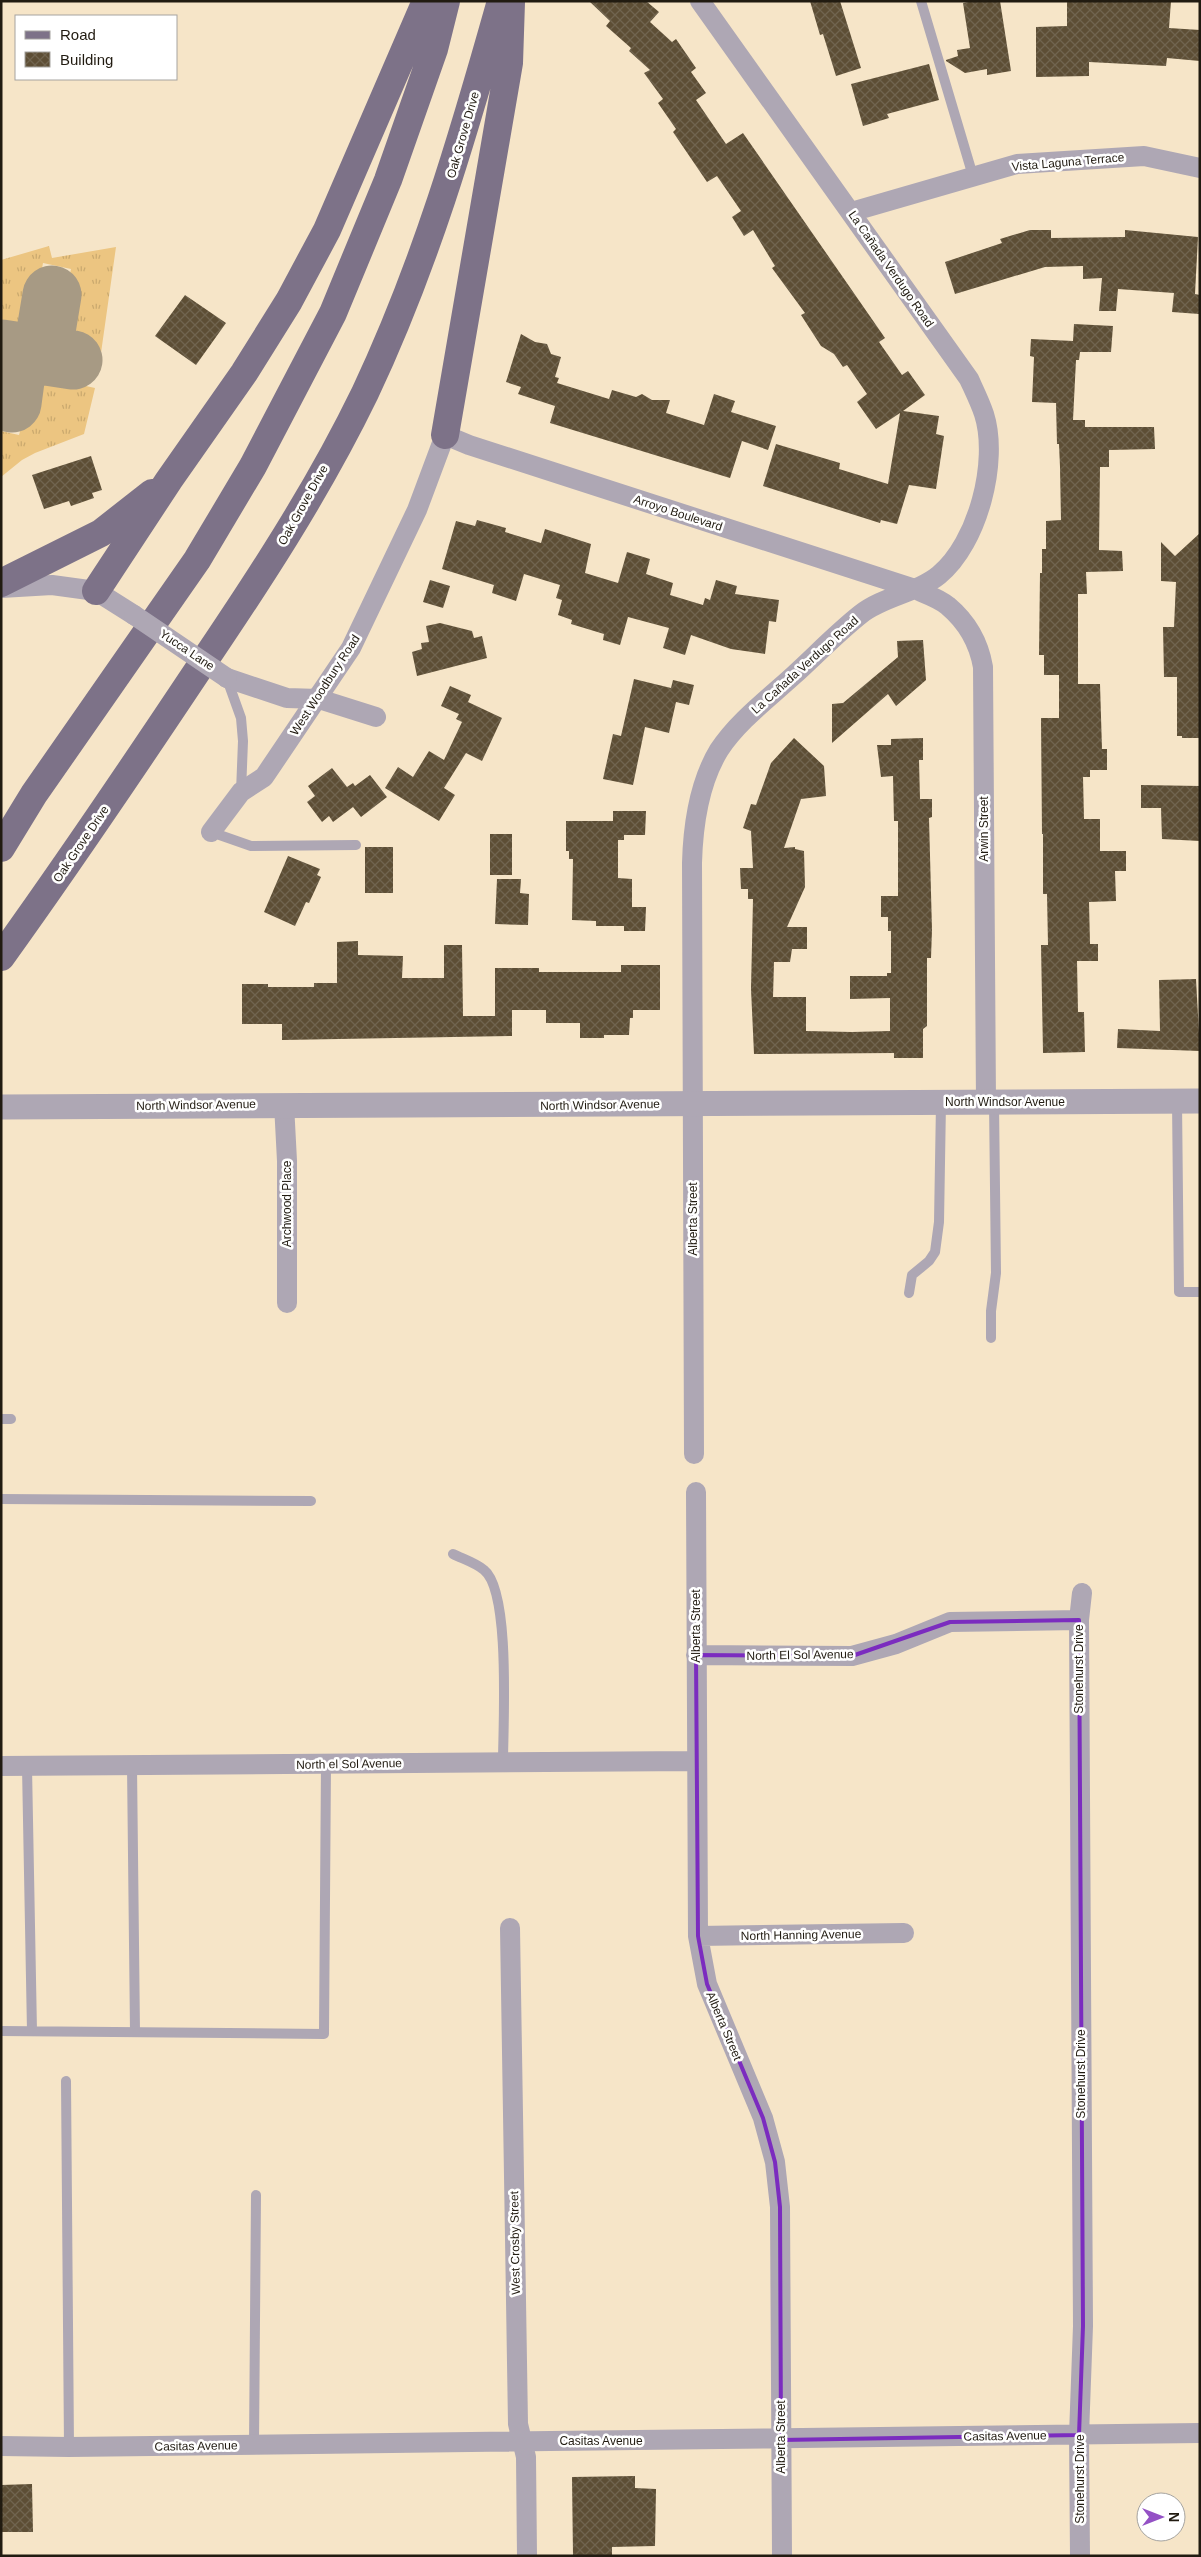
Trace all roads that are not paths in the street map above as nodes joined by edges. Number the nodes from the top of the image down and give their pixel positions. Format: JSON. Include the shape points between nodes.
{"nodes":[{"id":1,"x":426,"y":1,"type":"edge"},
{"id":2,"x":446,"y":1,"type":"edge"},
{"id":3,"x":501,"y":1,"type":"edge"},
{"id":4,"x":512,"y":1,"type":"edge"},
{"id":5,"x":700,"y":1,"type":"edge"},
{"id":6,"x":921,"y":1,"type":"edge"},
{"id":7,"x":1200,"y":168,"type":"edge"},
{"id":8,"x":973,"y":176,"type":"junction"},
{"id":9,"x":851,"y":212,"type":"junction"},
{"id":10,"x":445,"y":435,"type":"junction"},
{"id":11,"x":169,"y":480,"type":"junction"},
{"id":12,"x":1,"y":583,"type":"edge"},
{"id":13,"x":1,"y":588,"type":"edge"},
{"id":14,"x":912,"y":588,"type":"junction"},
{"id":15,"x":96,"y":591,"type":"junction"},
{"id":16,"x":226,"y":678,"type":"junction"},
{"id":17,"x":318,"y":699,"type":"junction"},
{"id":18,"x":376,"y":717,"type":"dead end"},
{"id":19,"x":241,"y":792,"type":"junction"},
{"id":20,"x":211,"y":832,"type":"joint"},
{"id":21,"x":356,"y":845,"type":"dead end"},
{"id":22,"x":1,"y":848,"type":"edge"},
{"id":23,"x":1,"y":957,"type":"edge"},
{"id":24,"x":1188,"y":1101,"type":"edge"},
{"id":25,"x":941,"y":1102,"type":"junction"},
{"id":26,"x":990,"y":1102,"type":"junction"},
{"id":27,"x":284,"y":1104,"type":"junction"},
{"id":28,"x":693,"y":1104,"type":"junction"},
{"id":29,"x":1,"y":1107,"type":"edge"},
{"id":30,"x":1200,"y":1292,"type":"edge"},
{"id":31,"x":909,"y":1293,"type":"dead end"},
{"id":32,"x":287,"y":1303,"type":"dead end"},
{"id":33,"x":991,"y":1338,"type":"dead end"},
{"id":34,"x":694,"y":1454,"type":"dead end"},
{"id":35,"x":696,"y":1492,"type":"dead end"},
{"id":36,"x":1,"y":1499,"type":"edge"},
{"id":37,"x":311,"y":1501,"type":"dead end"},
{"id":38,"x":453,"y":1554,"type":"dead end"},
{"id":39,"x":1082,"y":1593,"type":"dead end"},
{"id":40,"x":1079,"y":1620,"type":"junction"},
{"id":41,"x":696,"y":1655,"type":"junction"},
{"id":42,"x":696,"y":1761,"type":"junction"},
{"id":43,"x":503,"y":1763,"type":"junction"},
{"id":44,"x":326,"y":1764,"type":"junction"},
{"id":45,"x":1,"y":1766,"type":"edge"},
{"id":46,"x":132,"y":1766,"type":"junction"},
{"id":47,"x":28,"y":1767,"type":"junction"},
{"id":48,"x":510,"y":1928,"type":"dead end"},
{"id":49,"x":904,"y":1933,"type":"dead end"},
{"id":50,"x":698,"y":1936,"type":"junction"},
{"id":51,"x":1,"y":2031,"type":"edge"},
{"id":52,"x":32,"y":2031,"type":"junction"},
{"id":53,"x":135,"y":2032,"type":"junction"},
{"id":54,"x":66,"y":2081,"type":"dead end"},
{"id":55,"x":256,"y":2195,"type":"dead end"},
{"id":56,"x":1200,"y":2433,"type":"edge"},
{"id":57,"x":1079,"y":2435,"type":"junction"},
{"id":58,"x":781,"y":2440,"type":"junction"},
{"id":59,"x":522,"y":2442,"type":"junction"},
{"id":60,"x":254,"y":2445,"type":"junction"},
{"id":61,"x":1,"y":2446,"type":"edge"},
{"id":62,"x":70,"y":2447,"type":"junction"},
{"id":63,"x":527,"y":2556,"type":"edge"},
{"id":64,"x":782,"y":2556,"type":"edge"},
{"id":65,"x":1080,"y":2556,"type":"edge"}],
"edges":[{"from":1,"to":11,"type":"main road","via":[[351,176],[289,301],[244,373]]},
{"from":2,"to":22,"type":"main road","via":[[434,49],[391,171],[341,296],[258,457],[198,560],[34,794]]},
{"from":3,"to":23,"type":"main road","name":"Oak Grove Drive","via":[[442,204],[407,297],[364,394],[282,544]]},
{"from":4,"to":10,"type":"main road","via":[[509,63]]},
{"from":5,"to":9,"type":"street","name":"La Cañada Verdugo Road"},
{"from":6,"to":8,"type":"lane"},
{"from":7,"to":8,"type":"street","name":"Vista Laguna Terrace","via":[[1144,156],[1017,164]]},
{"from":8,"to":9,"type":"street","name":"Vista Laguna Terrace"},
{"from":9,"to":14,"type":"street","name":"La Cañada Verdugo Road","via":[[969,379],[984,414],[989,451],[985,488],[971,528],[955,559],[938,576]]},
{"from":10,"to":14,"type":"street","name":"Arroyo Boulevard","via":[[470,446]]},
{"from":10,"to":17,"type":"street","name":"West Woodbury Road","via":[[392,566],[351,648]]},
{"from":11,"to":12,"type":"main road","via":[[101,533]]},
{"from":11,"to":15,"type":"main road"},
{"from":13,"to":15,"type":"street","name":"Yucca Lane","via":[[52,585]]},
{"from":14,"to":26,"type":"street","name":"Arwin Street","via":[[948,605],[980,649],[983,667]]},
{"from":14,"to":28,"type":"street","name":"La Cañada Verdugo Road","via":[[863,612],[747,718],[720,750],[706,779],[693,828]]},
{"from":15,"to":16,"type":"street","name":"Yucca Lane","bridge":true},
{"from":16,"to":17,"type":"street","name":"Yucca Lane","via":[[287,698]]},
{"from":16,"to":19,"type":"lane","via":[[241,718]]},
{"from":17,"to":18,"type":"street","name":"Yucca Lane"},
{"from":17,"to":19,"type":"street","name":"West Woodbury Road","via":[[264,777]]},
{"from":19,"to":20,"type":"street","name":"West Woodbury Road"},
{"from":20,"to":21,"type":"lane","via":[[251,846]]},
{"from":24,"to":26,"type":"street","name":"North Windsor Avenue"},
{"from":24,"to":30,"type":"lane","via":[[1179,1292]]},
{"from":25,"to":26,"type":"street","name":"North Windsor Avenue"},
{"from":25,"to":28,"type":"street","name":"North Windsor Avenue"},
{"from":25,"to":31,"type":"lane","via":[[939,1222],[935,1252],[912,1275]]},
{"from":26,"to":33,"type":"lane","via":[[996,1273],[991,1304]]},
{"from":27,"to":28,"type":"street","name":"North Windsor Avenue"},
{"from":27,"to":29,"type":"street","name":"North Windsor Avenue"},
{"from":27,"to":32,"type":"street","name":"Archwood Place"},
{"from":28,"to":34,"type":"street","name":"Alberta Street"},
{"from":35,"to":41,"type":"street","name":"Alberta Street"},
{"from":36,"to":37,"type":"lane"},
{"from":38,"to":43,"type":"lane","via":[[485,1570],[496,1587],[502,1626]]},
{"from":39,"to":40,"type":"street","name":"Stonehurst Drive"},
{"from":40,"to":41,"type":"street","name":"North El Sol Avenue","via":[[950,1622],[896,1644],[852,1656]]},
{"from":40,"to":57,"type":"street","name":"Stonehurst Drive","via":[[1083,2326]]},
{"from":41,"to":42,"type":"street","name":"Alberta Street"},
{"from":42,"to":43,"type":"street","name":"North el Sol Avenue"},
{"from":42,"to":50,"type":"street","name":"Alberta Street"},
{"from":43,"to":44,"type":"street","name":"North el Sol Avenue"},
{"from":44,"to":46,"type":"street","name":"North el Sol Avenue"},
{"from":44,"to":53,"type":"lane","via":[[324,2034]]},
{"from":45,"to":47,"type":"street","name":"North el Sol Avenue"},
{"from":46,"to":47,"type":"street","name":"North el Sol Avenue"},
{"from":46,"to":53,"type":"lane"},
{"from":47,"to":52,"type":"lane"},
{"from":48,"to":59,"type":"street","name":"West Crosby Street","via":[[518,2424]]},
{"from":49,"to":50,"type":"street","name":"North Hanning Avenue"},
{"from":50,"to":58,"type":"street","name":"Alberta Street","via":[[707,1984],[763,2118],[775,2162],[780,2207]]},
{"from":51,"to":52,"type":"lane"},
{"from":52,"to":53,"type":"lane"},
{"from":54,"to":62,"type":"lane"},
{"from":55,"to":60,"type":"lane"},
{"from":56,"to":57,"type":"street","name":"Casitas Avenue"},
{"from":57,"to":58,"type":"street","name":"Casitas Avenue"},
{"from":57,"to":65,"type":"street","name":"Stonehurst Drive"},
{"from":58,"to":59,"type":"street","name":"Casitas Avenue"},
{"from":58,"to":64,"type":"street","name":"Alberta Street"},
{"from":59,"to":60,"type":"street","name":"Casitas Avenue"},
{"from":59,"to":63,"type":"street","name":"West Crosby Street","via":[[526,2457]]},
{"from":60,"to":62,"type":"street","name":"Casitas Avenue"},
{"from":61,"to":62,"type":"street","name":"Casitas Avenue"}]}
